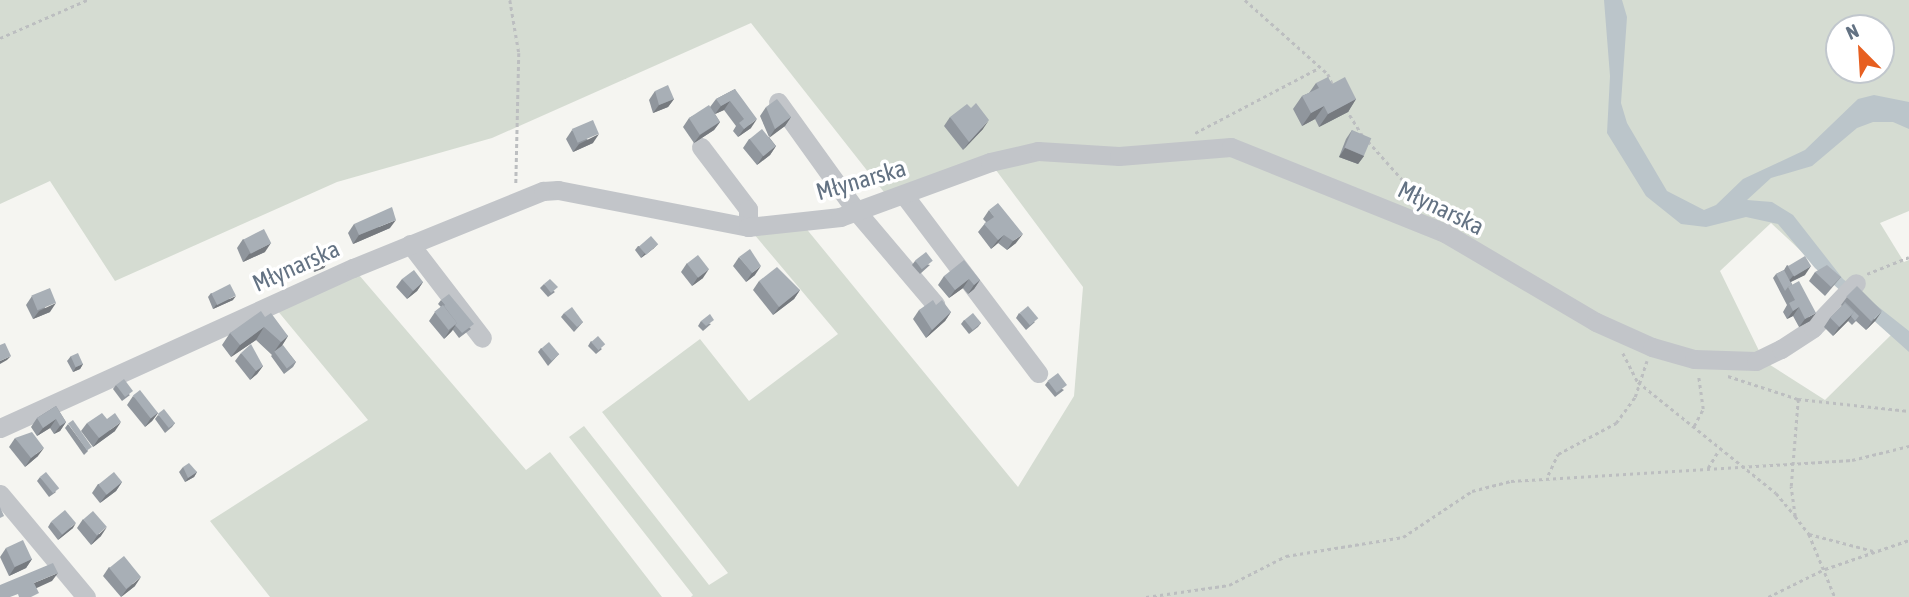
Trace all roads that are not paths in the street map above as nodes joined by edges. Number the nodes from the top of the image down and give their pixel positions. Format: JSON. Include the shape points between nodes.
{"nodes":[{"id":1,"x":778,"y":102,"type":"edge"},
{"id":2,"x":701,"y":147,"type":"dead end"},
{"id":3,"x":904,"y":195,"type":"junction"},
{"id":4,"x":857,"y":212,"type":"junction"},
{"id":5,"x":748,"y":227,"type":"junction"},
{"id":6,"x":410,"y":244,"type":"junction"},
{"id":7,"x":1852,"y":287,"type":"edge"},
{"id":8,"x":935,"y":303,"type":"edge"},
{"id":9,"x":481,"y":338,"type":"dead end"},
{"id":10,"x":1038,"y":373,"type":"dead end"},
{"id":11,"x":0,"y":428,"type":"edge"},
{"id":12,"x":0,"y":494,"type":"edge"},
{"id":13,"x":86,"y":597,"type":"edge"}],
"edges":[{"from":1,"to":4,"type":"street"},
{"from":2,"to":5,"type":"street","via":[[748,209]]},
{"from":3,"to":4,"type":"street","name":"Młynarska"},
{"from":3,"to":7,"type":"street","name":"Młynarska","via":[[1027,153],[1119,156],[1231,147],[1445,233],[1614,330],[1694,359],[1756,361],[1814,328]]},
{"from":3,"to":10,"type":"street"},
{"from":4,"to":5,"type":"street","name":"Młynarska"},
{"from":4,"to":8,"type":"street"},
{"from":5,"to":6,"type":"street","name":"Młynarska","via":[[558,190],[514,201]]},
{"from":6,"to":9,"type":"street"},
{"from":6,"to":11,"type":"street","name":"Młynarska"},
{"from":12,"to":13,"type":"street"}]}
